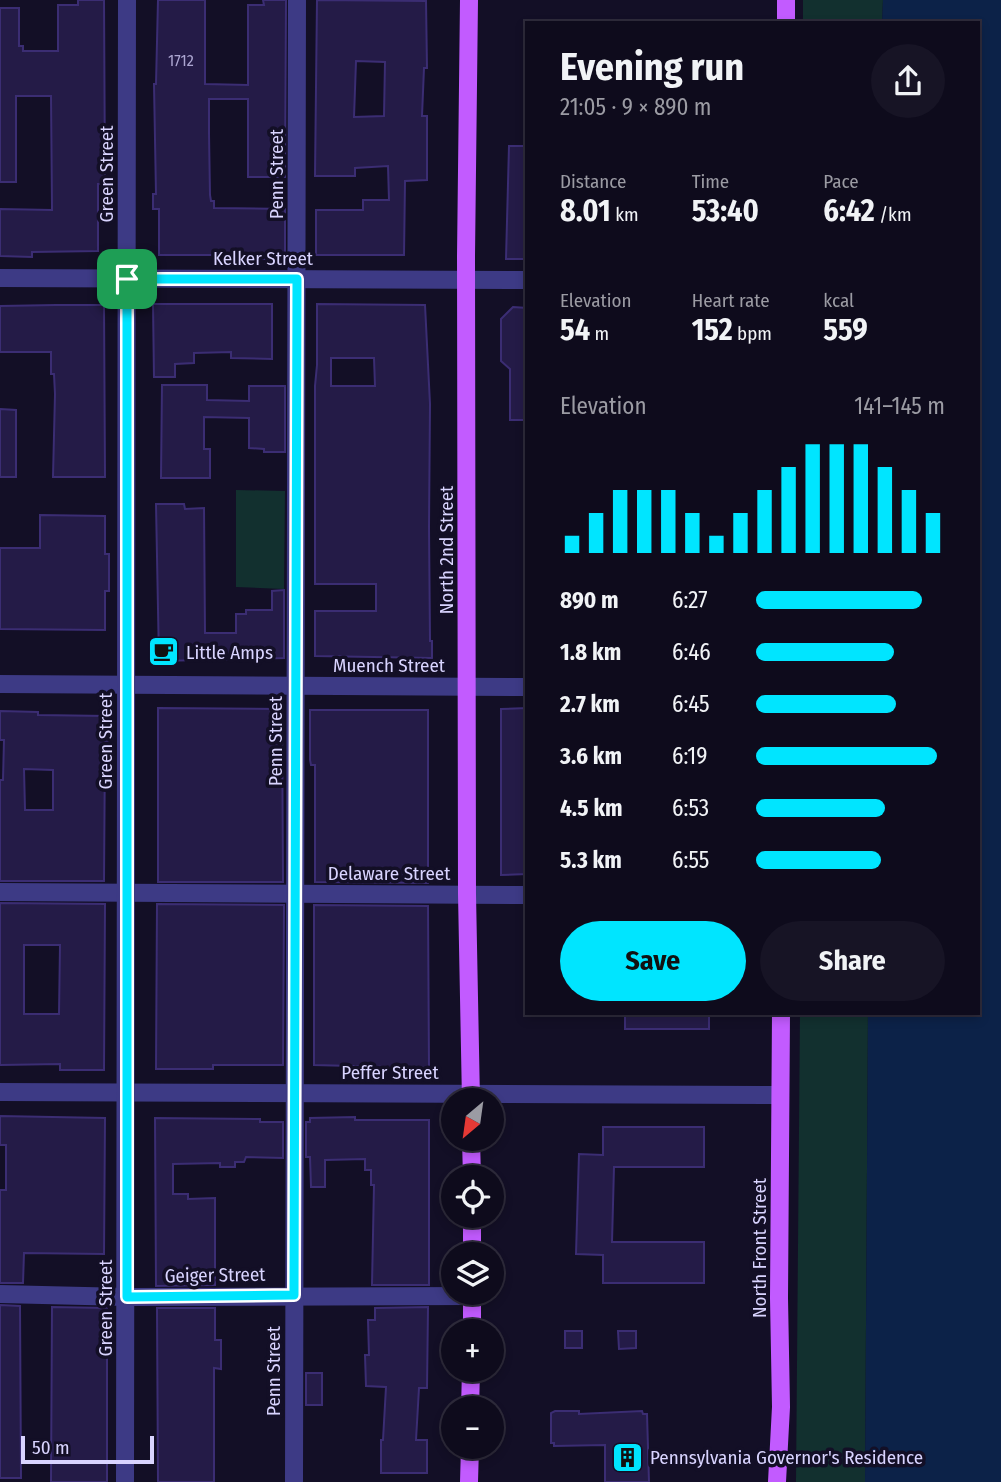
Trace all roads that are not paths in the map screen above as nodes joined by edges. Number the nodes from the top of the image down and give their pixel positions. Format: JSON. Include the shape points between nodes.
{"nodes":[{"id":1,"x":127,"y":0,"type":"edge"},
{"id":2,"x":297,"y":0,"type":"edge"},
{"id":3,"x":469,"y":0,"type":"edge"},
{"id":4,"x":786,"y":0,"type":"edge"},
{"id":5,"x":786,"y":21,"type":"edge"},
{"id":6,"x":0,"y":278,"type":"edge"},
{"id":7,"x":127,"y":279,"type":"junction"},
{"id":8,"x":297,"y":279,"type":"junction"},
{"id":9,"x":467,"y":280,"type":"junction"},
{"id":10,"x":525,"y":281,"type":"edge"},
{"id":11,"x":0,"y":684,"type":"edge"},
{"id":12,"x":126,"y":685,"type":"junction"},
{"id":13,"x":296,"y":686,"type":"junction"},
{"id":14,"x":467,"y":687,"type":"junction"},
{"id":15,"x":525,"y":687,"type":"edge"},
{"id":16,"x":0,"y":892,"type":"edge"},
{"id":17,"x":126,"y":892,"type":"junction"},
{"id":18,"x":296,"y":893,"type":"junction"},
{"id":19,"x":467,"y":894,"type":"junction"},
{"id":20,"x":525,"y":895,"type":"edge"},
{"id":21,"x":781,"y":1015,"type":"edge"},
{"id":22,"x":471,"y":1088,"type":"edge"},
{"id":23,"x":0,"y":1091,"type":"edge"},
{"id":24,"x":126,"y":1092,"type":"junction"},
{"id":25,"x":296,"y":1093,"type":"junction"},
{"id":26,"x":780,"y":1095,"type":"junction"},
{"id":27,"x":441,"y":1096,"type":"edge"},
{"id":28,"x":504,"y":1097,"type":"edge"},
{"id":29,"x":0,"y":1294,"type":"edge"},
{"id":30,"x":441,"y":1294,"type":"edge"},
{"id":31,"x":294,"y":1295,"type":"junction"},
{"id":32,"x":127,"y":1297,"type":"junction"},
{"id":33,"x":470,"y":1459,"type":"edge"},
{"id":34,"x":125,"y":1482,"type":"edge"},
{"id":35,"x":294,"y":1482,"type":"edge"},
{"id":36,"x":469,"y":1482,"type":"edge"},
{"id":37,"x":778,"y":1482,"type":"edge"}],
"edges":[{"from":1,"to":7,"type":"street","name":"Green Street"},
{"from":2,"to":8,"type":"street","name":"Penn Street"},
{"from":3,"to":9,"type":"main road","name":"North 2nd Street"},
{"from":4,"to":5,"type":"main road"},
{"from":6,"to":7,"type":"street","name":"Kelker Street"},
{"from":7,"to":8,"type":"street","name":"Kelker Street"},
{"from":7,"to":12,"type":"street","name":"Green Street"},
{"from":8,"to":9,"type":"street","name":"Kelker Street"},
{"from":8,"to":13,"type":"street","name":"Penn Street"},
{"from":9,"to":10,"type":"street","name":"Kelker Street"},
{"from":9,"to":14,"type":"main road","name":"North 2nd Street"},
{"from":11,"to":12,"type":"street","name":"Muench Street"},
{"from":12,"to":13,"type":"street","name":"Muench Street"},
{"from":12,"to":17,"type":"street","name":"Green Street"},
{"from":13,"to":14,"type":"street","name":"Muench Street"},
{"from":13,"to":18,"type":"street","name":"Penn Street"},
{"from":14,"to":15,"type":"street","name":"Muench Street"},
{"from":14,"to":19,"type":"main road","name":"North 2nd Street"},
{"from":16,"to":17,"type":"street","name":"Delaware Street"},
{"from":17,"to":18,"type":"street","name":"Delaware Street"},
{"from":17,"to":24,"type":"street","name":"Green Street"},
{"from":18,"to":19,"type":"street","name":"Delaware Street"},
{"from":18,"to":25,"type":"street","name":"Penn Street"},
{"from":19,"to":20,"type":"street","name":"Delaware Street"},
{"from":19,"to":22,"type":"main road","name":"North 2nd Street"},
{"from":21,"to":26,"type":"main road","name":"North Front Street"},
{"from":23,"to":24,"type":"street","name":"Peffer Street"},
{"from":24,"to":25,"type":"street","name":"Peffer Street"},
{"from":24,"to":32,"type":"street","name":"Green Street"},
{"from":25,"to":27,"type":"street","name":"Peffer Street"},
{"from":25,"to":31,"type":"street","name":"Penn Street"},
{"from":26,"to":28,"type":"street","name":"Peffer Street"},
{"from":26,"to":37,"type":"main road","name":"North Front Street"},
{"from":29,"to":32,"type":"street","name":"Geiger Street"},
{"from":30,"to":31,"type":"street","name":"Geiger Street"},
{"from":31,"to":32,"type":"street","name":"Geiger Street"},
{"from":31,"to":35,"type":"street","name":"Penn Street"},
{"from":32,"to":34,"type":"street","name":"Green Street"},
{"from":33,"to":36,"type":"main road"}]}
